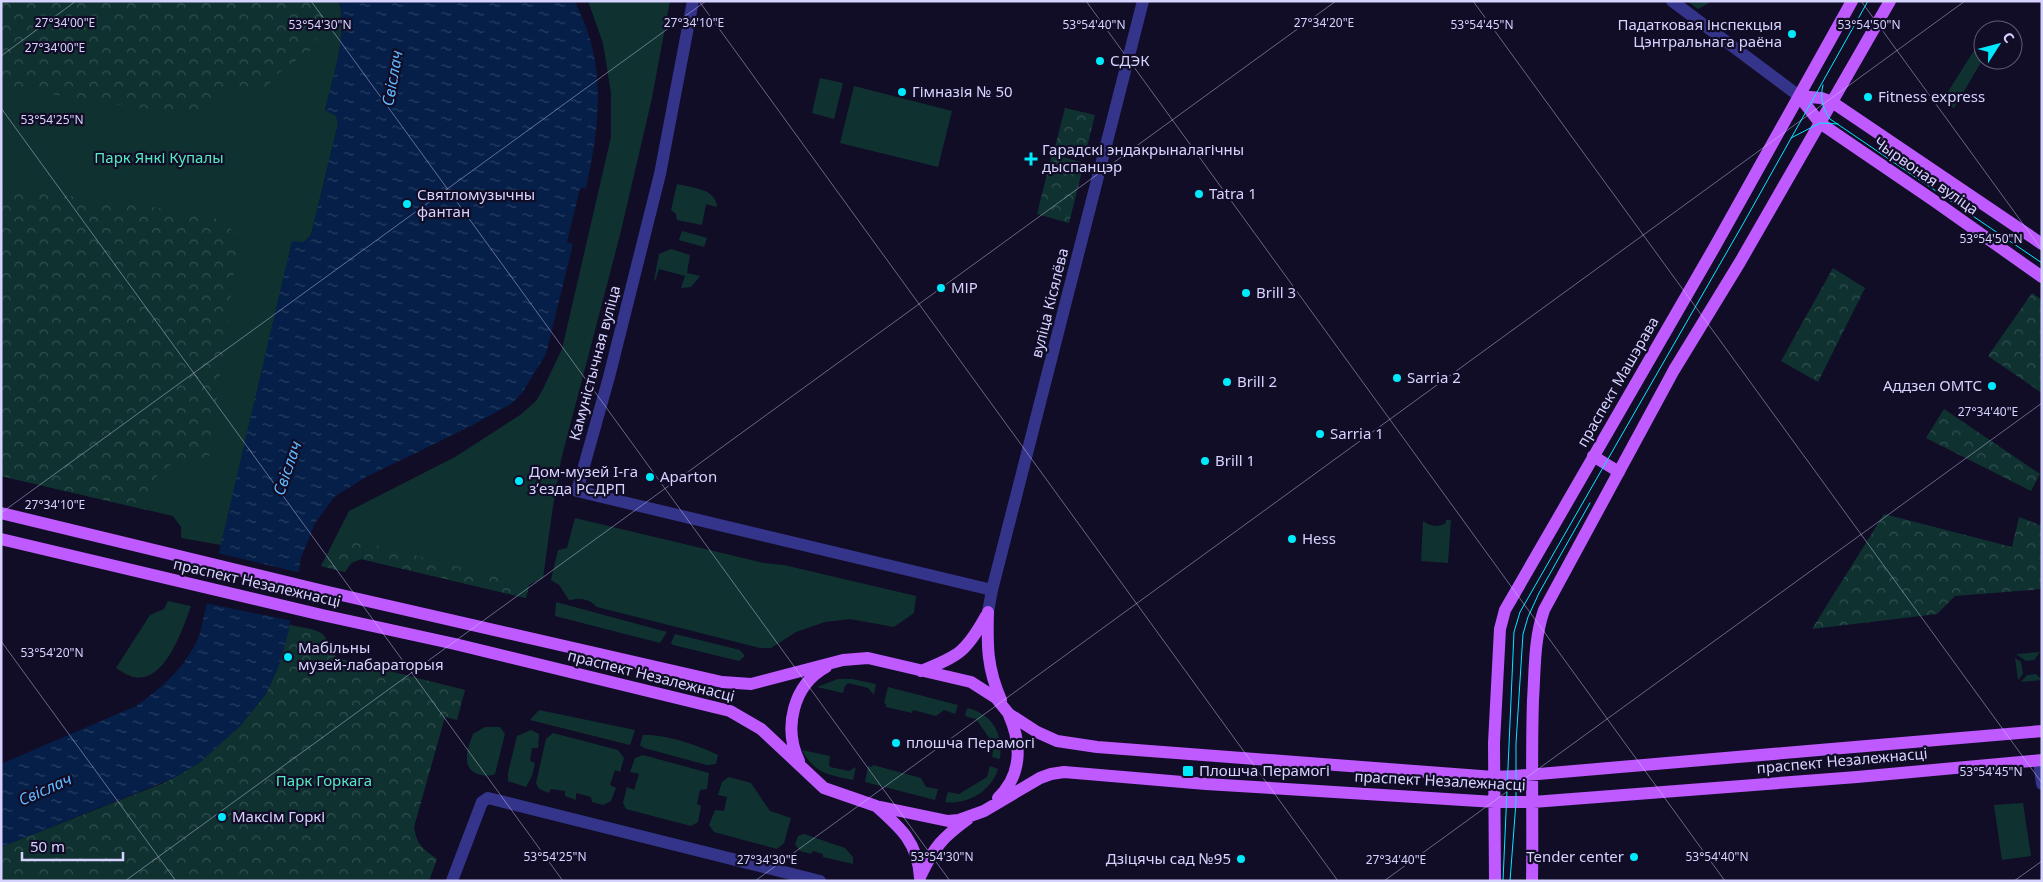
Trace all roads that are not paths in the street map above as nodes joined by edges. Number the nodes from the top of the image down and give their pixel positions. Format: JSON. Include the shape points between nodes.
{"nodes":[{"id":1,"x":693,"y":1,"type":"edge"},
{"id":2,"x":1143,"y":1,"type":"edge"},
{"id":3,"x":1672,"y":1,"type":"edge"},
{"id":4,"x":1852,"y":1,"type":"edge"},
{"id":5,"x":1890,"y":1,"type":"edge"},
{"id":6,"x":1799,"y":96,"type":"junction"},
{"id":7,"x":1832,"y":102,"type":"junction"},
{"id":8,"x":1820,"y":123,"type":"junction"},
{"id":9,"x":2042,"y":244,"type":"edge"},
{"id":10,"x":2042,"y":277,"type":"edge"},
{"id":11,"x":1593,"y":456,"type":"junction"},
{"id":12,"x":1619,"y":472,"type":"junction"},
{"id":13,"x":1,"y":513,"type":"edge"},
{"id":14,"x":1,"y":539,"type":"edge"},
{"id":15,"x":992,"y":590,"type":"junction"},
{"id":16,"x":988,"y":612,"type":"junction"},
{"id":17,"x":834,"y":664,"type":"junction"},
{"id":18,"x":921,"y":671,"type":"junction"},
{"id":19,"x":1006,"y":710,"type":"junction"},
{"id":20,"x":2042,"y":731,"type":"edge"},
{"id":21,"x":2040,"y":760,"type":"edge"},
{"id":22,"x":805,"y":769,"type":"junction"},
{"id":23,"x":1532,"y":776,"type":"junction"},
{"id":24,"x":1494,"y":777,"type":"junction"},
{"id":25,"x":2042,"y":784,"type":"edge"},
{"id":26,"x":1495,"y":802,"type":"junction"},
{"id":27,"x":1533,"y":802,"type":"junction"},
{"id":28,"x":991,"y":805,"type":"junction"},
{"id":29,"x":876,"y":806,"type":"junction"},
{"id":30,"x":972,"y":816,"type":"junction"},
{"id":31,"x":919,"y":879,"type":"edge"},
{"id":32,"x":452,"y":881,"type":"edge"},
{"id":33,"x":820,"y":881,"type":"edge"},
{"id":34,"x":1495,"y":881,"type":"edge"},
{"id":35,"x":1532,"y":881,"type":"edge"}],
"edges":[{"from":1,"to":15,"type":"street","name":"Камуністычная вуліца","via":[[660,174],[577,491]]},
{"from":2,"to":15,"type":"street","name":"вуліца Кісялёва"},
{"from":3,"to":6,"type":"street","name":"Чырвоная вуліца"},
{"from":4,"to":6,"type":"main road","name":"праспект Машэрава"},
{"from":5,"to":7,"type":"main road"},
{"from":6,"to":7,"type":"main road","name":"Чырвоная вуліца"},
{"from":6,"to":8,"type":"main road","name":"Чырвоная вуліца"},
{"from":6,"to":11,"type":"main road","name":"праспект Машэрава"},
{"from":7,"to":8,"type":"main road"},
{"from":7,"to":9,"type":"main road","name":"Чырвоная вуліца"},
{"from":8,"to":10,"type":"main road","name":"Чырвоная вуліца"},
{"from":8,"to":12,"type":"main road","via":[[1674,370]]},
{"from":11,"to":12,"type":"main road"},
{"from":11,"to":24,"type":"main road","name":"праспект Машэрава","via":[[1505,610],[1500,629]]},
{"from":12,"to":23,"type":"main road","via":[[1544,610],[1538,628]]},
{"from":13,"to":17,"type":"main road","name":"праспект Незалежнасці","via":[[722,682],[751,684]]},
{"from":14,"to":22,"type":"main road","name":"праспект Незалежнасці","via":[[730,711],[761,729]]},
{"from":15,"to":16,"type":"street","name":"вуліца Кісялёва"},
{"from":16,"to":18,"type":"main road","via":[[974,639],[959,655]]},
{"from":16,"to":19,"type":"main road","via":[[987,652],[995,685]]},
{"from":17,"to":18,"type":"main road","name":"праспект Незалежнасці","via":[[868,658]]},
{"from":17,"to":22,"type":"main road","via":[[823,669],[807,684],[792,714],[794,747]]},
{"from":18,"to":19,"type":"main road","name":"праспект Незалежнасці","via":[[971,682],[989,692]]},
{"from":19,"to":24,"type":"main road","name":"праспект Незалежнасці","via":[[1037,732],[1075,745]]},
{"from":19,"to":28,"type":"main road","via":[[1017,734],[1017,762],[1007,788]]},
{"from":20,"to":23,"type":"main road","name":"праспект Незалежнасці"},
{"from":21,"to":25,"type":"street"},
{"from":21,"to":27,"type":"main road","name":"праспект Незалежнасці"},
{"from":22,"to":29,"type":"main road","name":"праспект Незалежнасці","via":[[824,788]]},
{"from":23,"to":24,"type":"main road","name":"праспект Незалежнасці"},
{"from":23,"to":27,"type":"main road"},
{"from":24,"to":26,"type":"main road","name":"праспект Машэрава"},
{"from":26,"to":27,"type":"main road","name":"праспект Незалежнасці"},
{"from":26,"to":28,"type":"main road","name":"праспект Незалежнасці","via":[[1064,772],[1040,778]]},
{"from":26,"to":34,"type":"main road","name":"праспект Машэрава"},
{"from":27,"to":35,"type":"main road"},
{"from":28,"to":30,"type":"main road","name":"праспект Незалежнасці"},
{"from":29,"to":30,"type":"main road","name":"праспект Незалежнасці","via":[[948,821]]},
{"from":29,"to":31,"type":"main road","via":[[911,842],[919,863]]},
{"from":30,"to":31,"type":"main road","via":[[942,840]]},
{"from":32,"to":33,"type":"street","via":[[482,802],[488,798]]}]}
